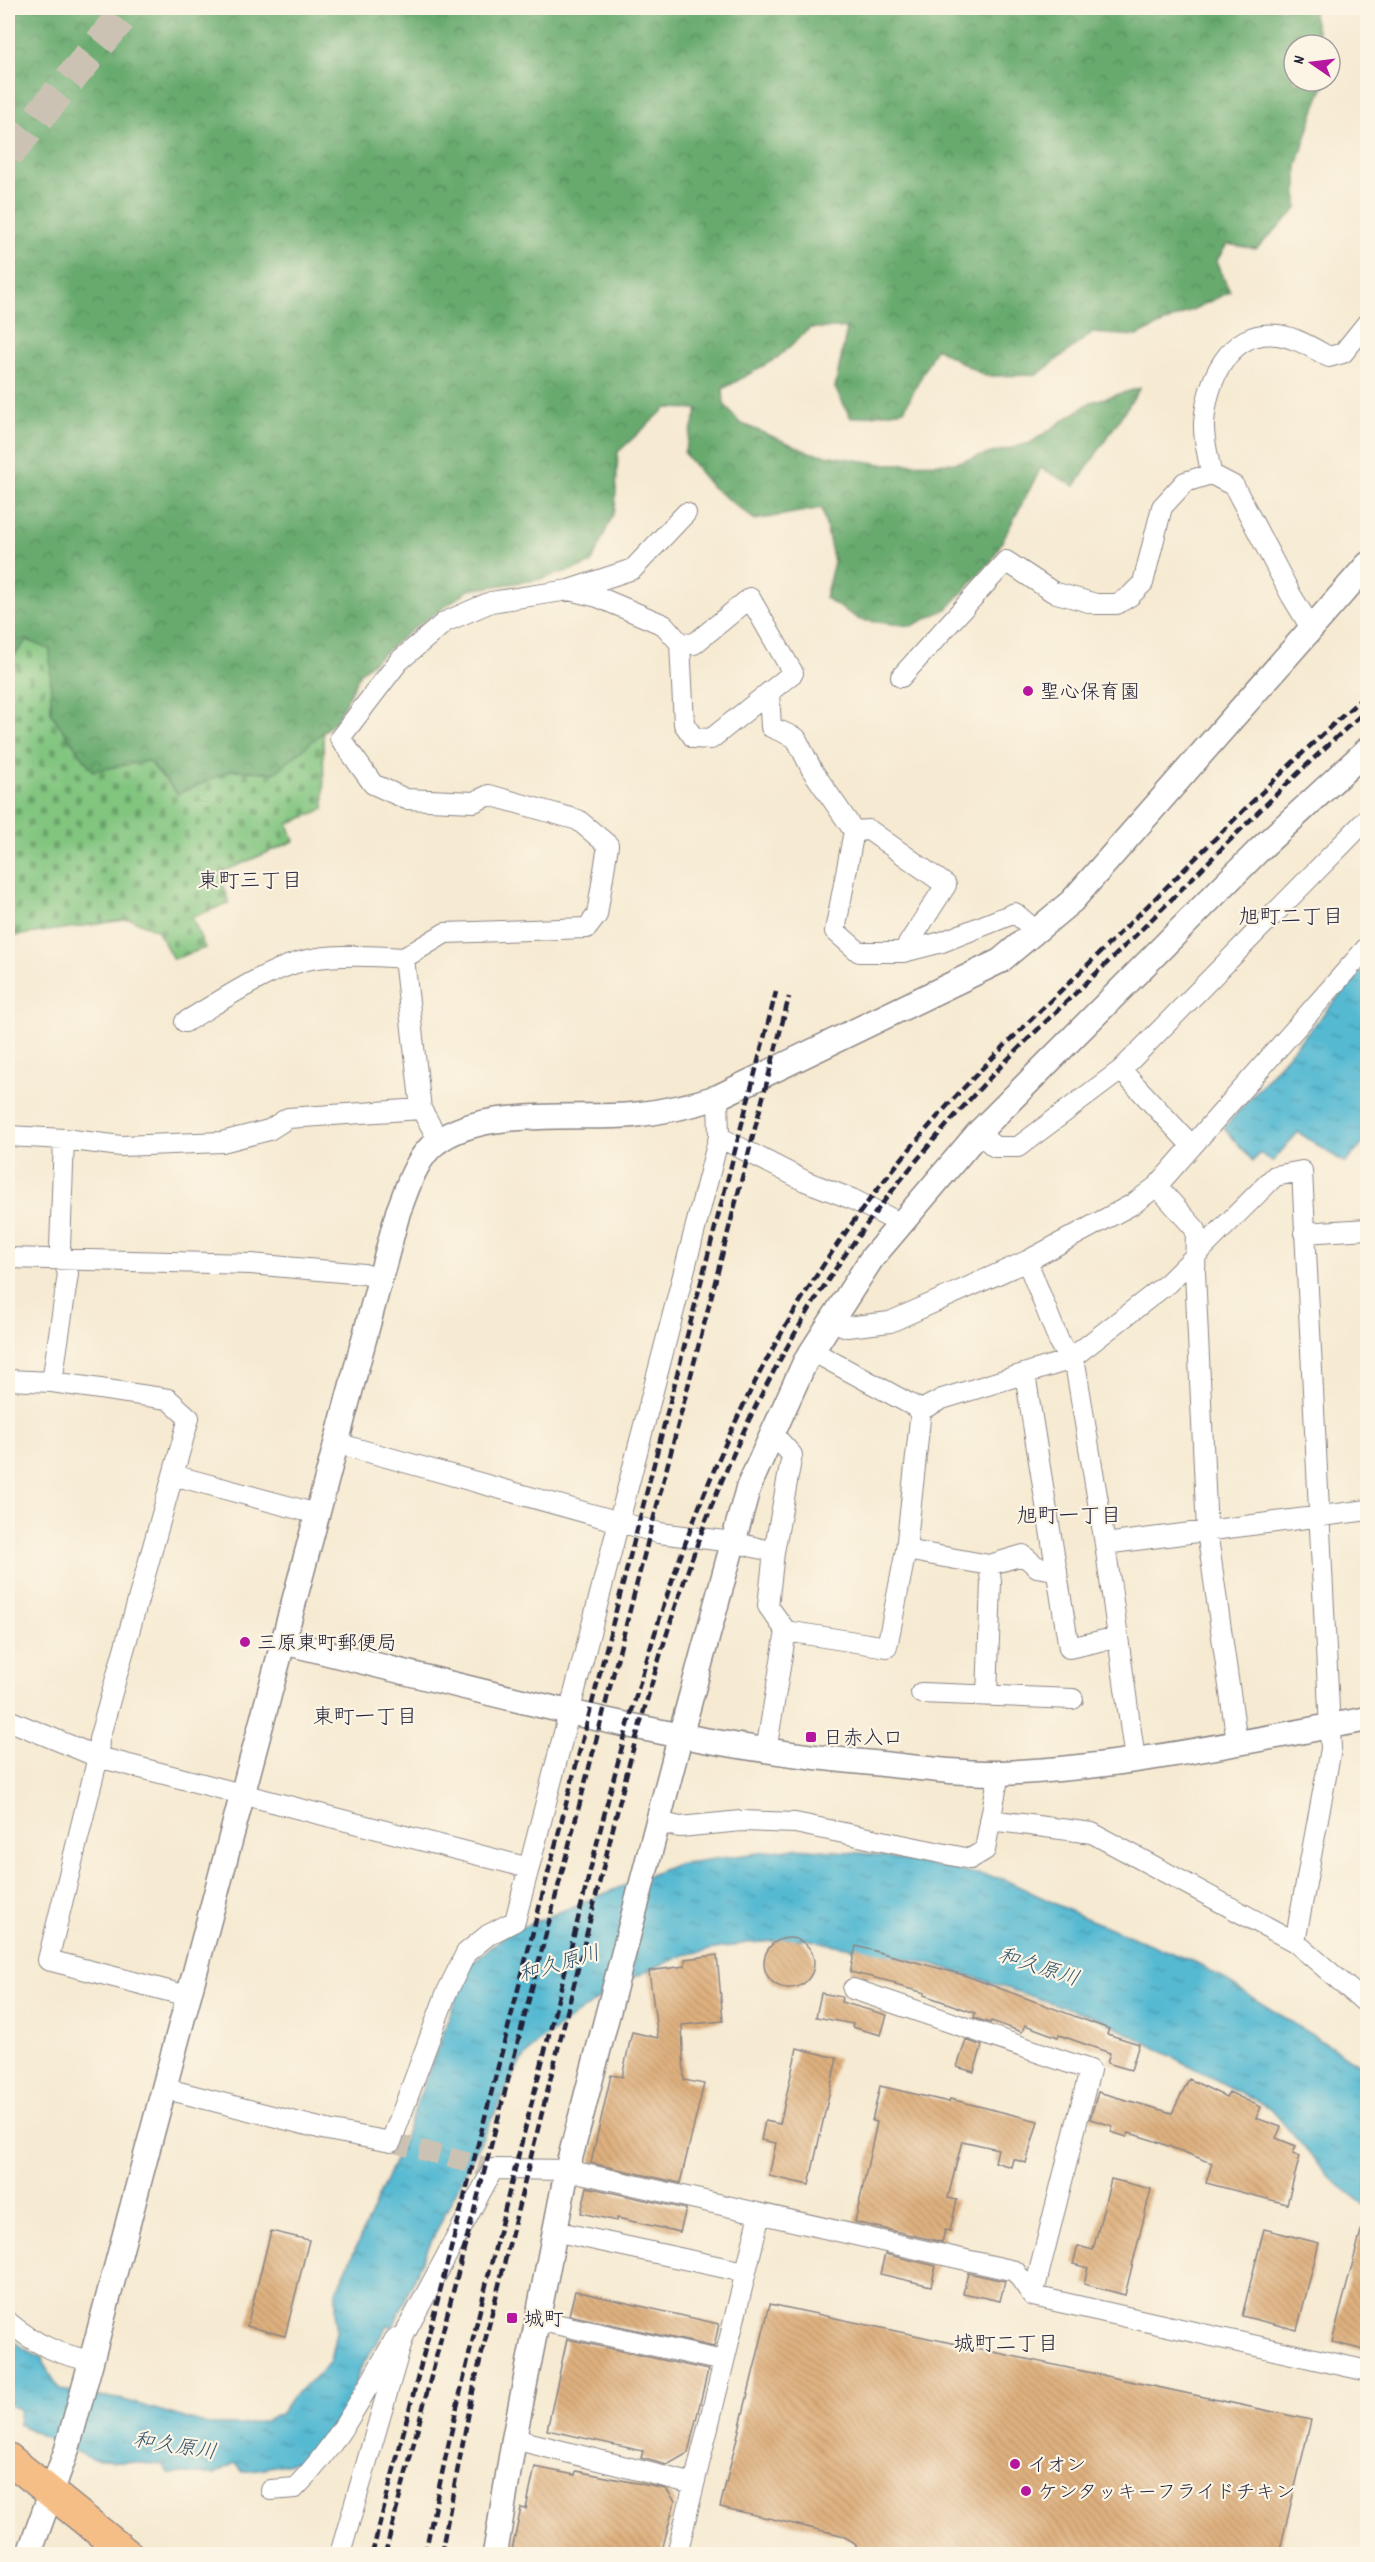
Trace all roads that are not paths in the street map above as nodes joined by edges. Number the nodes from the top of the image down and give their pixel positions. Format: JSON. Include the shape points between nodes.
{"nodes":[{"id":1,"x":1368,"y":322,"type":"edge"},
{"id":2,"x":1211,"y":474,"type":"junction"},
{"id":3,"x":686,"y":513,"type":"dead end"},
{"id":4,"x":1368,"y":564,"type":"edge"},
{"id":5,"x":569,"y":590,"type":"junction"},
{"id":6,"x":1311,"y":628,"type":"junction"},
{"id":7,"x":680,"y":643,"type":"junction"},
{"id":8,"x":901,"y":677,"type":"dead end"},
{"id":9,"x":769,"y":692,"type":"junction"},
{"id":10,"x":1368,"y":749,"type":"edge"},
{"id":11,"x":1368,"y":818,"type":"edge"},
{"id":12,"x":854,"y":831,"type":"junction"},
{"id":13,"x":1036,"y":931,"type":"junction"},
{"id":14,"x":1368,"y":946,"type":"edge"},
{"id":15,"x":903,"y":952,"type":"junction"},
{"id":16,"x":404,"y":958,"type":"junction"},
{"id":17,"x":185,"y":1022,"type":"dead end"},
{"id":18,"x":1121,"y":1070,"type":"junction"},
{"id":19,"x":718,"y":1097,"type":"junction"},
{"id":20,"x":421,"y":1109,"type":"junction"},
{"id":21,"x":978,"y":1133,"type":"junction"},
{"id":22,"x":8,"y":1136,"type":"edge"},
{"id":23,"x":719,"y":1137,"type":"junction"},
{"id":24,"x":64,"y":1138,"type":"junction"},
{"id":25,"x":440,"y":1142,"type":"junction"},
{"id":26,"x":1192,"y":1146,"type":"junction"},
{"id":27,"x":1157,"y":1186,"type":"junction"},
{"id":28,"x":900,"y":1224,"type":"junction"},
{"id":29,"x":1368,"y":1229,"type":"edge"},
{"id":30,"x":1304,"y":1233,"type":"junction"},
{"id":31,"x":1197,"y":1254,"type":"junction"},
{"id":32,"x":8,"y":1258,"type":"edge"},
{"id":33,"x":63,"y":1260,"type":"junction"},
{"id":34,"x":1027,"y":1261,"type":"junction"},
{"id":35,"x":381,"y":1279,"type":"junction"},
{"id":36,"x":831,"y":1321,"type":"junction"},
{"id":37,"x":812,"y":1352,"type":"junction"},
{"id":38,"x":1069,"y":1360,"type":"junction"},
{"id":39,"x":1025,"y":1374,"type":"junction"},
{"id":40,"x":8,"y":1380,"type":"edge"},
{"id":41,"x":52,"y":1382,"type":"junction"},
{"id":42,"x":921,"y":1410,"type":"junction"},
{"id":43,"x":772,"y":1434,"type":"junction"},
{"id":44,"x":336,"y":1443,"type":"junction"},
{"id":45,"x":173,"y":1475,"type":"junction"},
{"id":46,"x":1368,"y":1510,"type":"edge"},
{"id":47,"x":317,"y":1514,"type":"junction"},
{"id":48,"x":1319,"y":1516,"type":"junction"},
{"id":49,"x":619,"y":1523,"type":"junction"},
{"id":50,"x":1207,"y":1531,"type":"junction"},
{"id":51,"x":733,"y":1542,"type":"junction"},
{"id":52,"x":1105,"y":1544,"type":"junction"},
{"id":53,"x":906,"y":1550,"type":"junction"},
{"id":54,"x":774,"y":1552,"type":"junction"},
{"id":55,"x":989,"y":1565,"type":"junction"},
{"id":56,"x":1057,"y":1570,"type":"junction"},
{"id":57,"x":786,"y":1631,"type":"junction"},
{"id":58,"x":1118,"y":1637,"type":"junction"},
{"id":59,"x":283,"y":1642,"type":"junction"},
{"id":60,"x":921,"y":1693,"type":"dead end"},
{"id":61,"x":987,"y":1696,"type":"junction"},
{"id":62,"x":1073,"y":1699,"type":"dead end"},
{"id":63,"x":570,"y":1712,"type":"junction"},
{"id":64,"x":1368,"y":1719,"type":"edge"},
{"id":65,"x":8,"y":1720,"type":"edge"},
{"id":66,"x":1330,"y":1726,"type":"junction"},
{"id":67,"x":680,"y":1737,"type":"junction"},
{"id":68,"x":1237,"y":1742,"type":"junction"},
{"id":69,"x":766,"y":1751,"type":"junction"},
{"id":70,"x":98,"y":1757,"type":"junction"},
{"id":71,"x":1135,"y":1760,"type":"junction"},
{"id":72,"x":999,"y":1773,"type":"junction"},
{"id":73,"x":242,"y":1795,"type":"junction"},
{"id":74,"x":990,"y":1820,"type":"junction"},
{"id":75,"x":658,"y":1822,"type":"junction"},
{"id":76,"x":529,"y":1868,"type":"junction"},
{"id":77,"x":1295,"y":1942,"type":"junction"},
{"id":78,"x":853,"y":1989,"type":"dead end"},
{"id":79,"x":188,"y":1996,"type":"junction"},
{"id":80,"x":1368,"y":2005,"type":"edge"},
{"id":81,"x":163,"y":2088,"type":"junction"},
{"id":82,"x":567,"y":2170,"type":"junction"},
{"id":83,"x":760,"y":2214,"type":"junction"},
{"id":84,"x":554,"y":2230,"type":"junction"},
{"id":85,"x":744,"y":2272,"type":"junction"},
{"id":86,"x":1033,"y":2296,"type":"junction"},
{"id":87,"x":537,"y":2320,"type":"junction"},
{"id":88,"x":8,"y":2322,"type":"edge"},
{"id":89,"x":404,"y":2335,"type":"junction"},
{"id":90,"x":723,"y":2361,"type":"junction"},
{"id":91,"x":90,"y":2365,"type":"junction"},
{"id":92,"x":1368,"y":2371,"type":"edge"},
{"id":93,"x":514,"y":2439,"type":"junction"},
{"id":94,"x":8,"y":2458,"type":"edge"},
{"id":95,"x":693,"y":2484,"type":"junction"},
{"id":96,"x":271,"y":2490,"type":"dead end"},
{"id":97,"x":52,"y":2493,"type":"junction"},
{"id":98,"x":29,"y":2554,"type":"edge"},
{"id":99,"x":127,"y":2554,"type":"edge"},
{"id":100,"x":340,"y":2554,"type":"edge"},
{"id":101,"x":495,"y":2554,"type":"edge"},
{"id":102,"x":676,"y":2554,"type":"edge"}],
"edges":[{"from":1,"to":2,"type":"street","via":[[1343,353],[1329,357],[1299,341],[1276,335],[1245,339],[1223,359],[1211,384],[1204,425]]},
{"from":2,"to":6,"type":"street","via":[[1234,486]]},
{"from":2,"to":8,"type":"street","via":[[1185,482],[1162,507],[1143,583],[1130,596],[1117,604],[1096,604],[1053,592],[1006,561]]},
{"from":3,"to":5,"type":"street","via":[[633,569]]},
{"from":4,"to":6,"type":"street"},
{"from":5,"to":7,"type":"street","via":[[598,597],[664,625]]},
{"from":5,"to":16,"type":"street","via":[[491,602],[445,622],[399,661],[339,738],[373,784],[405,799],[474,802],[489,795],[578,820],[608,845],[597,915],[587,928],[446,933]]},
{"from":6,"to":13,"type":"street","via":[[1072,901]]},
{"from":7,"to":9,"type":"street","via":[[684,724],[694,738],[711,739]]},
{"from":7,"to":9,"type":"street","via":[[694,644],[750,597],[793,673]]},
{"from":9,"to":12,"type":"street","via":[[771,727],[796,738],[812,770]]},
{"from":10,"to":21,"type":"street","via":[[1260,849]]},
{"from":11,"to":18,"type":"street"},
{"from":12,"to":15,"type":"street","via":[[835,931],[859,952]]},
{"from":12,"to":15,"type":"street","via":[[869,830],[946,885]]},
{"from":13,"to":15,"type":"street","via":[[1015,913],[942,942]]},
{"from":13,"to":19,"type":"street","via":[[1000,961]]},
{"from":14,"to":26,"type":"street"},
{"from":16,"to":17,"type":"street","via":[[314,959],[295,963]]},
{"from":16,"to":20,"type":"street"},
{"from":18,"to":21,"type":"street","via":[[1018,1147],[995,1147]]},
{"from":18,"to":26,"type":"street"},
{"from":19,"to":23,"type":"street"},
{"from":19,"to":25,"type":"street","via":[[683,1108],[632,1115],[508,1118],[478,1124]]},
{"from":20,"to":24,"type":"street","via":[[288,1118],[268,1130],[222,1142],[121,1146]]},
{"from":20,"to":25,"type":"street"},
{"from":21,"to":28,"type":"street"},
{"from":22,"to":24,"type":"street"},
{"from":23,"to":28,"type":"street"},
{"from":23,"to":49,"type":"street"},
{"from":24,"to":33,"type":"street","via":[[60,1248]]},
{"from":25,"to":35,"type":"street","via":[[428,1150],[411,1178]]},
{"from":26,"to":27,"type":"street"},
{"from":27,"to":31,"type":"street","via":[[1196,1230]]},
{"from":27,"to":34,"type":"street","via":[[1133,1204]]},
{"from":28,"to":36,"type":"street","via":[[872,1258]]},
{"from":29,"to":30,"type":"street"},
{"from":30,"to":31,"type":"street","via":[[1302,1171],[1275,1176]]},
{"from":30,"to":48,"type":"street"},
{"from":31,"to":38,"type":"street","via":[[1168,1282]]},
{"from":31,"to":50,"type":"street"},
{"from":32,"to":33,"type":"street"},
{"from":33,"to":35,"type":"street","via":[[251,1264],[364,1274]]},
{"from":33,"to":41,"type":"street","via":[[68,1274]]},
{"from":34,"to":36,"type":"street","via":[[890,1322],[847,1327]]},
{"from":34,"to":38,"type":"street"},
{"from":35,"to":44,"type":"street"},
{"from":36,"to":37,"type":"street"},
{"from":37,"to":42,"type":"street"},
{"from":37,"to":43,"type":"street"},
{"from":38,"to":39,"type":"street"},
{"from":38,"to":52,"type":"street","via":[[1076,1369]]},
{"from":39,"to":42,"type":"street","via":[[942,1399]]},
{"from":39,"to":56,"type":"street"},
{"from":40,"to":41,"type":"street"},
{"from":41,"to":45,"type":"street","via":[[168,1400],[189,1418]]},
{"from":42,"to":53,"type":"street"},
{"from":43,"to":51,"type":"street","via":[[748,1488]]},
{"from":43,"to":54,"type":"street","via":[[792,1455]]},
{"from":44,"to":47,"type":"street"},
{"from":44,"to":49,"type":"street"},
{"from":45,"to":47,"type":"street"},
{"from":45,"to":70,"type":"street","via":[[99,1739]]},
{"from":46,"to":48,"type":"street"},
{"from":47,"to":59,"type":"street"},
{"from":48,"to":50,"type":"street"},
{"from":48,"to":66,"type":"street"},
{"from":49,"to":51,"type":"street","via":[[659,1533]]},
{"from":49,"to":63,"type":"street"},
{"from":50,"to":52,"type":"street"},
{"from":50,"to":68,"type":"street"},
{"from":51,"to":54,"type":"street"},
{"from":51,"to":67,"type":"street"},
{"from":52,"to":58,"type":"street"},
{"from":53,"to":55,"type":"street"},
{"from":53,"to":57,"type":"street","via":[[887,1647]]},
{"from":54,"to":57,"type":"street","via":[[768,1606]]},
{"from":55,"to":56,"type":"street","via":[[1023,1555],[1037,1567]]},
{"from":55,"to":61,"type":"street"},
{"from":56,"to":58,"type":"street","via":[[1069,1648]]},
{"from":57,"to":69,"type":"street"},
{"from":58,"to":71,"type":"street"},
{"from":59,"to":63,"type":"street"},
{"from":59,"to":73,"type":"street"},
{"from":60,"to":61,"type":"street"},
{"from":61,"to":62,"type":"street"},
{"from":63,"to":67,"type":"street"},
{"from":63,"to":76,"type":"street"},
{"from":64,"to":66,"type":"street"},
{"from":65,"to":70,"type":"street"},
{"from":66,"to":68,"type":"street"},
{"from":66,"to":77,"type":"street","via":[[1331,1749]]},
{"from":67,"to":69,"type":"street"},
{"from":67,"to":75,"type":"street"},
{"from":68,"to":71,"type":"street"},
{"from":69,"to":72,"type":"street"},
{"from":70,"to":73,"type":"street"},
{"from":70,"to":79,"type":"street","via":[[48,1960]]},
{"from":71,"to":72,"type":"street"},
{"from":72,"to":74,"type":"street"},
{"from":73,"to":76,"type":"street"},
{"from":73,"to":79,"type":"street"},
{"from":74,"to":75,"type":"street","via":[[985,1850],[970,1859],[795,1823],[741,1821],[680,1827]]},
{"from":74,"to":77,"type":"street","via":[[1092,1833]]},
{"from":75,"to":82,"type":"street"},
{"from":76,"to":81,"type":"street","via":[[515,1921],[488,1935],[466,1953],[446,1994],[391,2142],[327,2130]]},
{"from":77,"to":80,"type":"street"},
{"from":78,"to":86,"type":"street","via":[[1090,2070]]},
{"from":79,"to":81,"type":"street"},
{"from":81,"to":91,"type":"street"},
{"from":82,"to":83,"type":"street"},
{"from":82,"to":84,"type":"street"},
{"from":82,"to":89,"type":"street","via":[[493,2169]]},
{"from":83,"to":85,"type":"street"},
{"from":83,"to":86,"type":"street","via":[[1015,2271]]},
{"from":84,"to":85,"type":"street"},
{"from":84,"to":87,"type":"street"},
{"from":85,"to":90,"type":"street"},
{"from":86,"to":92,"type":"street"},
{"from":87,"to":90,"type":"street"},
{"from":87,"to":93,"type":"street"},
{"from":88,"to":91,"type":"street","via":[[33,2342]]},
{"from":89,"to":96,"type":"street","via":[[396,2338],[332,2444],[309,2474],[295,2488]]},
{"from":89,"to":100,"type":"street"},
{"from":90,"to":95,"type":"street"},
{"from":91,"to":97,"type":"street"},
{"from":93,"to":95,"type":"street"},
{"from":93,"to":101,"type":"street"},
{"from":94,"to":97,"type":"main road"},
{"from":95,"to":102,"type":"street"},
{"from":97,"to":98,"type":"street"},
{"from":97,"to":99,"type":"main road"}]}
